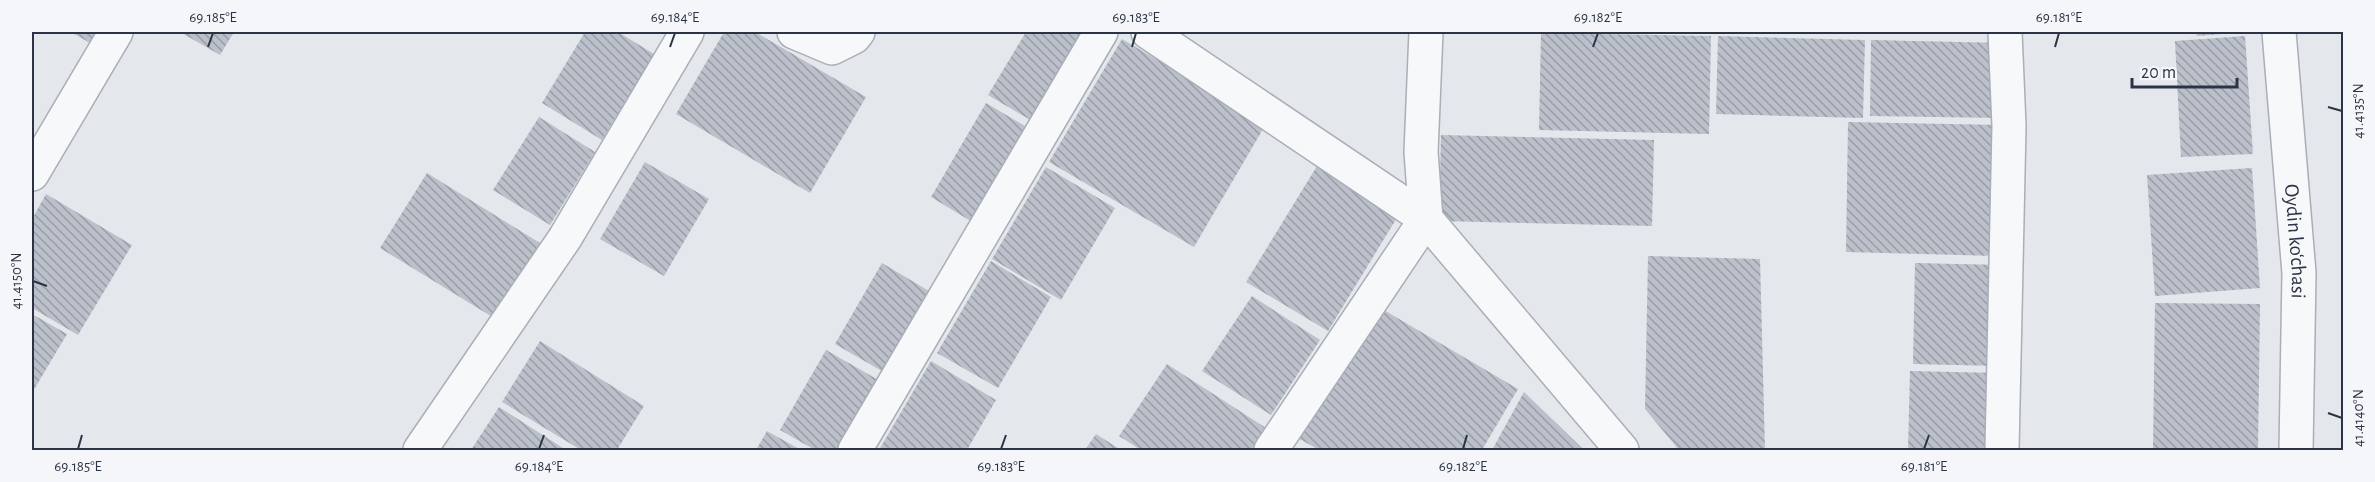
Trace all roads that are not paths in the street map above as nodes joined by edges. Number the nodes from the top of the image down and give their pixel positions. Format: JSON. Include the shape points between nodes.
{"nodes":[{"id":1,"x":116,"y":32,"type":"edge"},
{"id":2,"x":687,"y":32,"type":"edge"},
{"id":3,"x":794,"y":32,"type":"edge"},
{"id":4,"x":858,"y":32,"type":"edge"},
{"id":5,"x":1101,"y":32,"type":"edge"},
{"id":6,"x":1148,"y":32,"type":"edge"},
{"id":7,"x":1426,"y":32,"type":"edge"},
{"id":8,"x":2005,"y":32,"type":"edge"},
{"id":9,"x":2278,"y":32,"type":"edge"},
{"id":10,"x":32,"y":174,"type":"edge"},
{"id":11,"x":1426,"y":219,"type":"junction"},
{"id":12,"x":420,"y":450,"type":"edge"},
{"id":13,"x":855,"y":450,"type":"edge"},
{"id":14,"x":1271,"y":450,"type":"edge"},
{"id":15,"x":1622,"y":450,"type":"edge"},
{"id":16,"x":2002,"y":450,"type":"edge"},
{"id":17,"x":2296,"y":450,"type":"edge"}],
"edges":[{"from":1,"to":10,"type":"street"},
{"from":2,"to":12,"type":"street","via":[[566,238]]},
{"from":3,"to":4,"type":"street","via":[[832,48]]},
{"from":5,"to":13,"type":"street"},
{"from":6,"to":11,"type":"street"},
{"from":7,"to":11,"type":"street","via":[[1421,152]]},
{"from":8,"to":16,"type":"street","via":[[2009,126]]},
{"from":9,"to":17,"type":"street","name":"Oydin ko‘chasi","via":[[2299,273]]},
{"from":11,"to":14,"type":"street"},
{"from":11,"to":15,"type":"street"}]}
